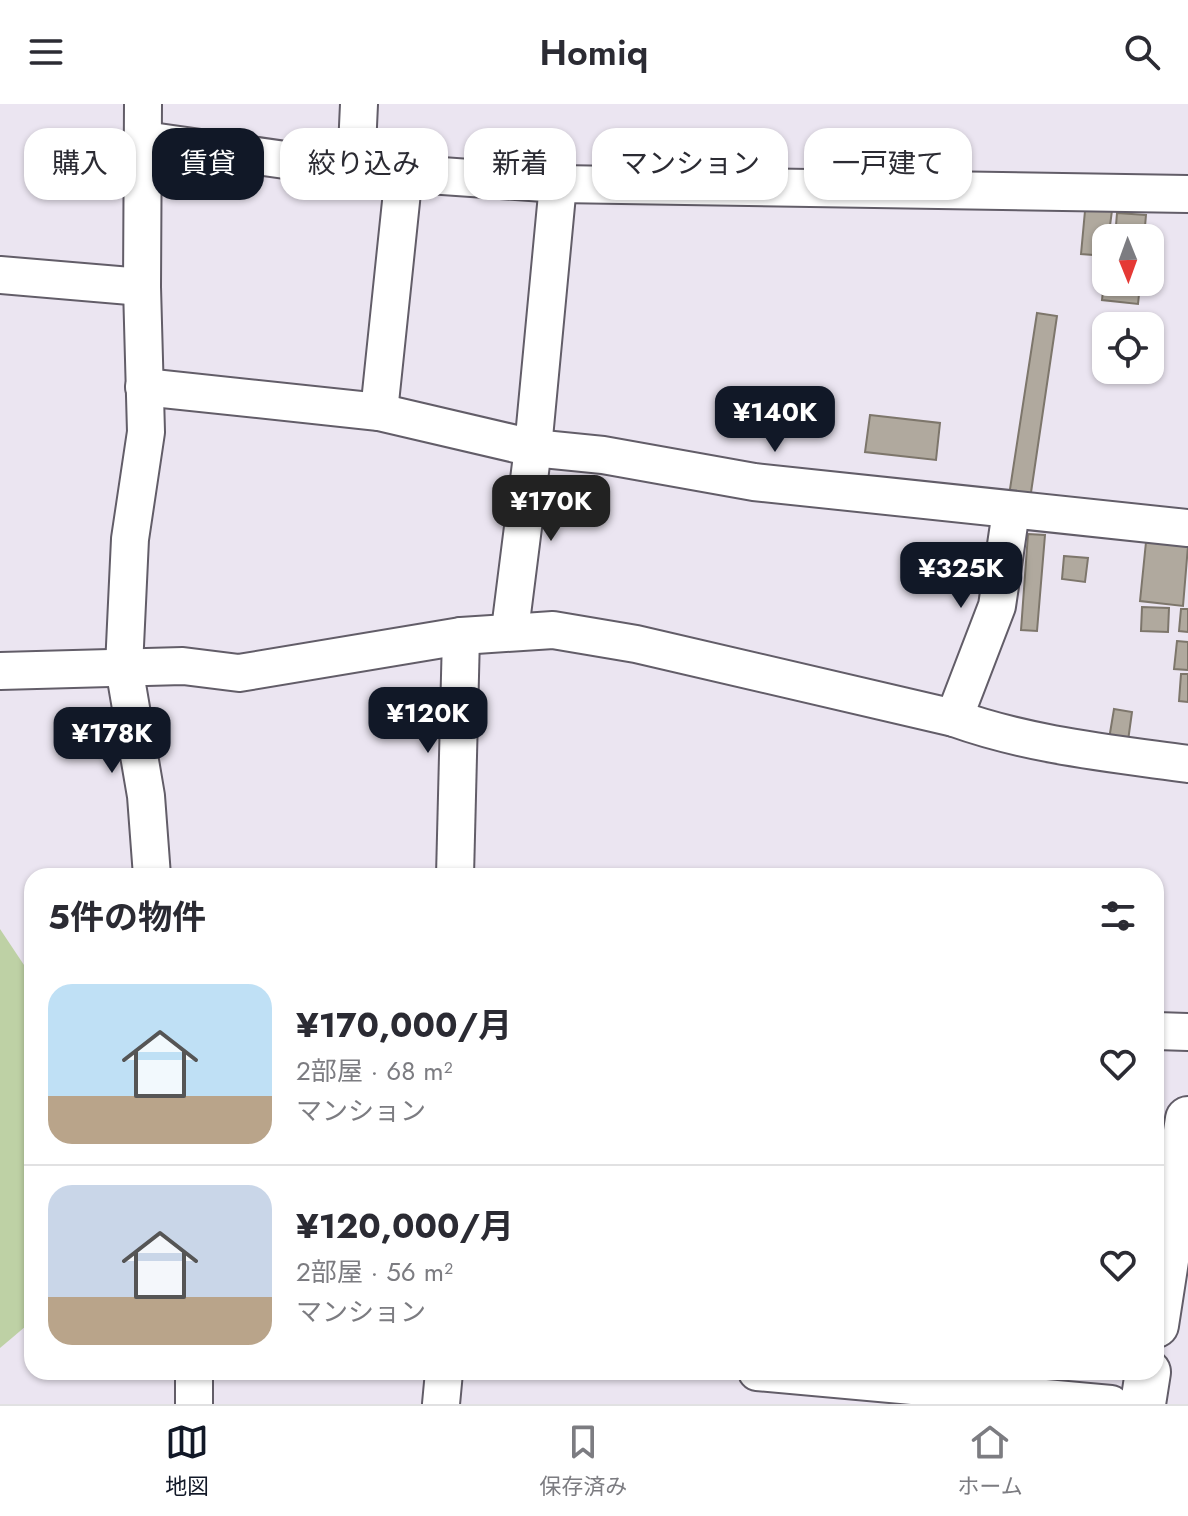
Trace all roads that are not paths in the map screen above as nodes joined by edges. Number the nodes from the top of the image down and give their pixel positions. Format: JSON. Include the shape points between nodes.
{"nodes":[{"id":1,"x":143,"y":104,"type":"edge"},
{"id":2,"x":359,"y":104,"type":"edge"},
{"id":3,"x":358,"y":128,"type":"edge"},
{"id":4,"x":144,"y":140,"type":"junction"},
{"id":5,"x":280,"y":159,"type":"edge"},
{"id":6,"x":576,"y":184,"type":"edge"},
{"id":7,"x":1188,"y":194,"type":"edge"},
{"id":8,"x":401,"y":200,"type":"edge"},
{"id":9,"x":556,"y":200,"type":"edge"},
{"id":10,"x":0,"y":275,"type":"edge"},
{"id":11,"x":142,"y":287,"type":"junction"},
{"id":12,"x":144,"y":387,"type":"junction"},
{"id":13,"x":379,"y":412,"type":"junction"},
{"id":14,"x":533,"y":448,"type":"junction"},
{"id":15,"x":1011,"y":511,"type":"junction"},
{"id":16,"x":1188,"y":528,"type":"edge"},
{"id":17,"x":510,"y":630,"type":"junction"},
{"id":18,"x":461,"y":636,"type":"junction"},
{"id":19,"x":124,"y":667,"type":"junction"},
{"id":20,"x":0,"y":671,"type":"edge"},
{"id":21,"x":954,"y":718,"type":"junction"},
{"id":22,"x":1188,"y":764,"type":"edge"},
{"id":23,"x":151,"y":868,"type":"edge"},
{"id":24,"x":455,"y":868,"type":"edge"},
{"id":25,"x":1164,"y":1031,"type":"edge"},
{"id":26,"x":1188,"y":1032,"type":"edge"},
{"id":27,"x":1188,"y":1119,"type":"edge"},
{"id":28,"x":1180,"y":1220,"type":"edge"},
{"id":29,"x":1164,"y":1290,"type":"edge"},
{"id":30,"x":194,"y":1380,"type":"edge"},
{"id":31,"x":443,"y":1380,"type":"edge"},
{"id":32,"x":846,"y":1380,"type":"edge"},
{"id":33,"x":1147,"y":1380,"type":"edge"},
{"id":34,"x":194,"y":1404,"type":"edge"},
{"id":35,"x":441,"y":1404,"type":"edge"},
{"id":36,"x":1111,"y":1404,"type":"edge"},
{"id":37,"x":1143,"y":1404,"type":"edge"}],
"edges":[{"from":1,"to":4,"type":"street"},
{"from":2,"to":3,"type":"street"},
{"from":4,"to":5,"type":"street"},
{"from":4,"to":11,"type":"street"},
{"from":6,"to":7,"type":"street"},
{"from":8,"to":13,"type":"street"},
{"from":9,"to":14,"type":"street"},
{"from":10,"to":11,"type":"street"},
{"from":11,"to":12,"type":"street"},
{"from":12,"to":13,"type":"street"},
{"from":12,"to":19,"type":"street","via":[[146,432],[130,539]]},
{"from":13,"to":14,"type":"street"},
{"from":14,"to":15,"type":"street","via":[[754,482]]},
{"from":14,"to":17,"type":"street"},
{"from":15,"to":16,"type":"street"},
{"from":15,"to":21,"type":"street","via":[[997,606]]},
{"from":17,"to":18,"type":"street"},
{"from":17,"to":21,"type":"street","via":[[553,630],[636,644]]},
{"from":18,"to":19,"type":"street","via":[[239,673],[183,666]]},
{"from":18,"to":24,"type":"street"},
{"from":19,"to":20,"type":"street"},
{"from":19,"to":23,"type":"street","via":[[146,796]]},
{"from":21,"to":22,"type":"street","via":[[1084,750]]},
{"from":25,"to":26,"type":"street"},
{"from":27,"to":28,"type":"main road"},
{"from":28,"to":29,"type":"main road"},
{"from":30,"to":34,"type":"street"},
{"from":31,"to":35,"type":"street"},
{"from":32,"to":36,"type":"street"},
{"from":33,"to":37,"type":"main road"}]}
